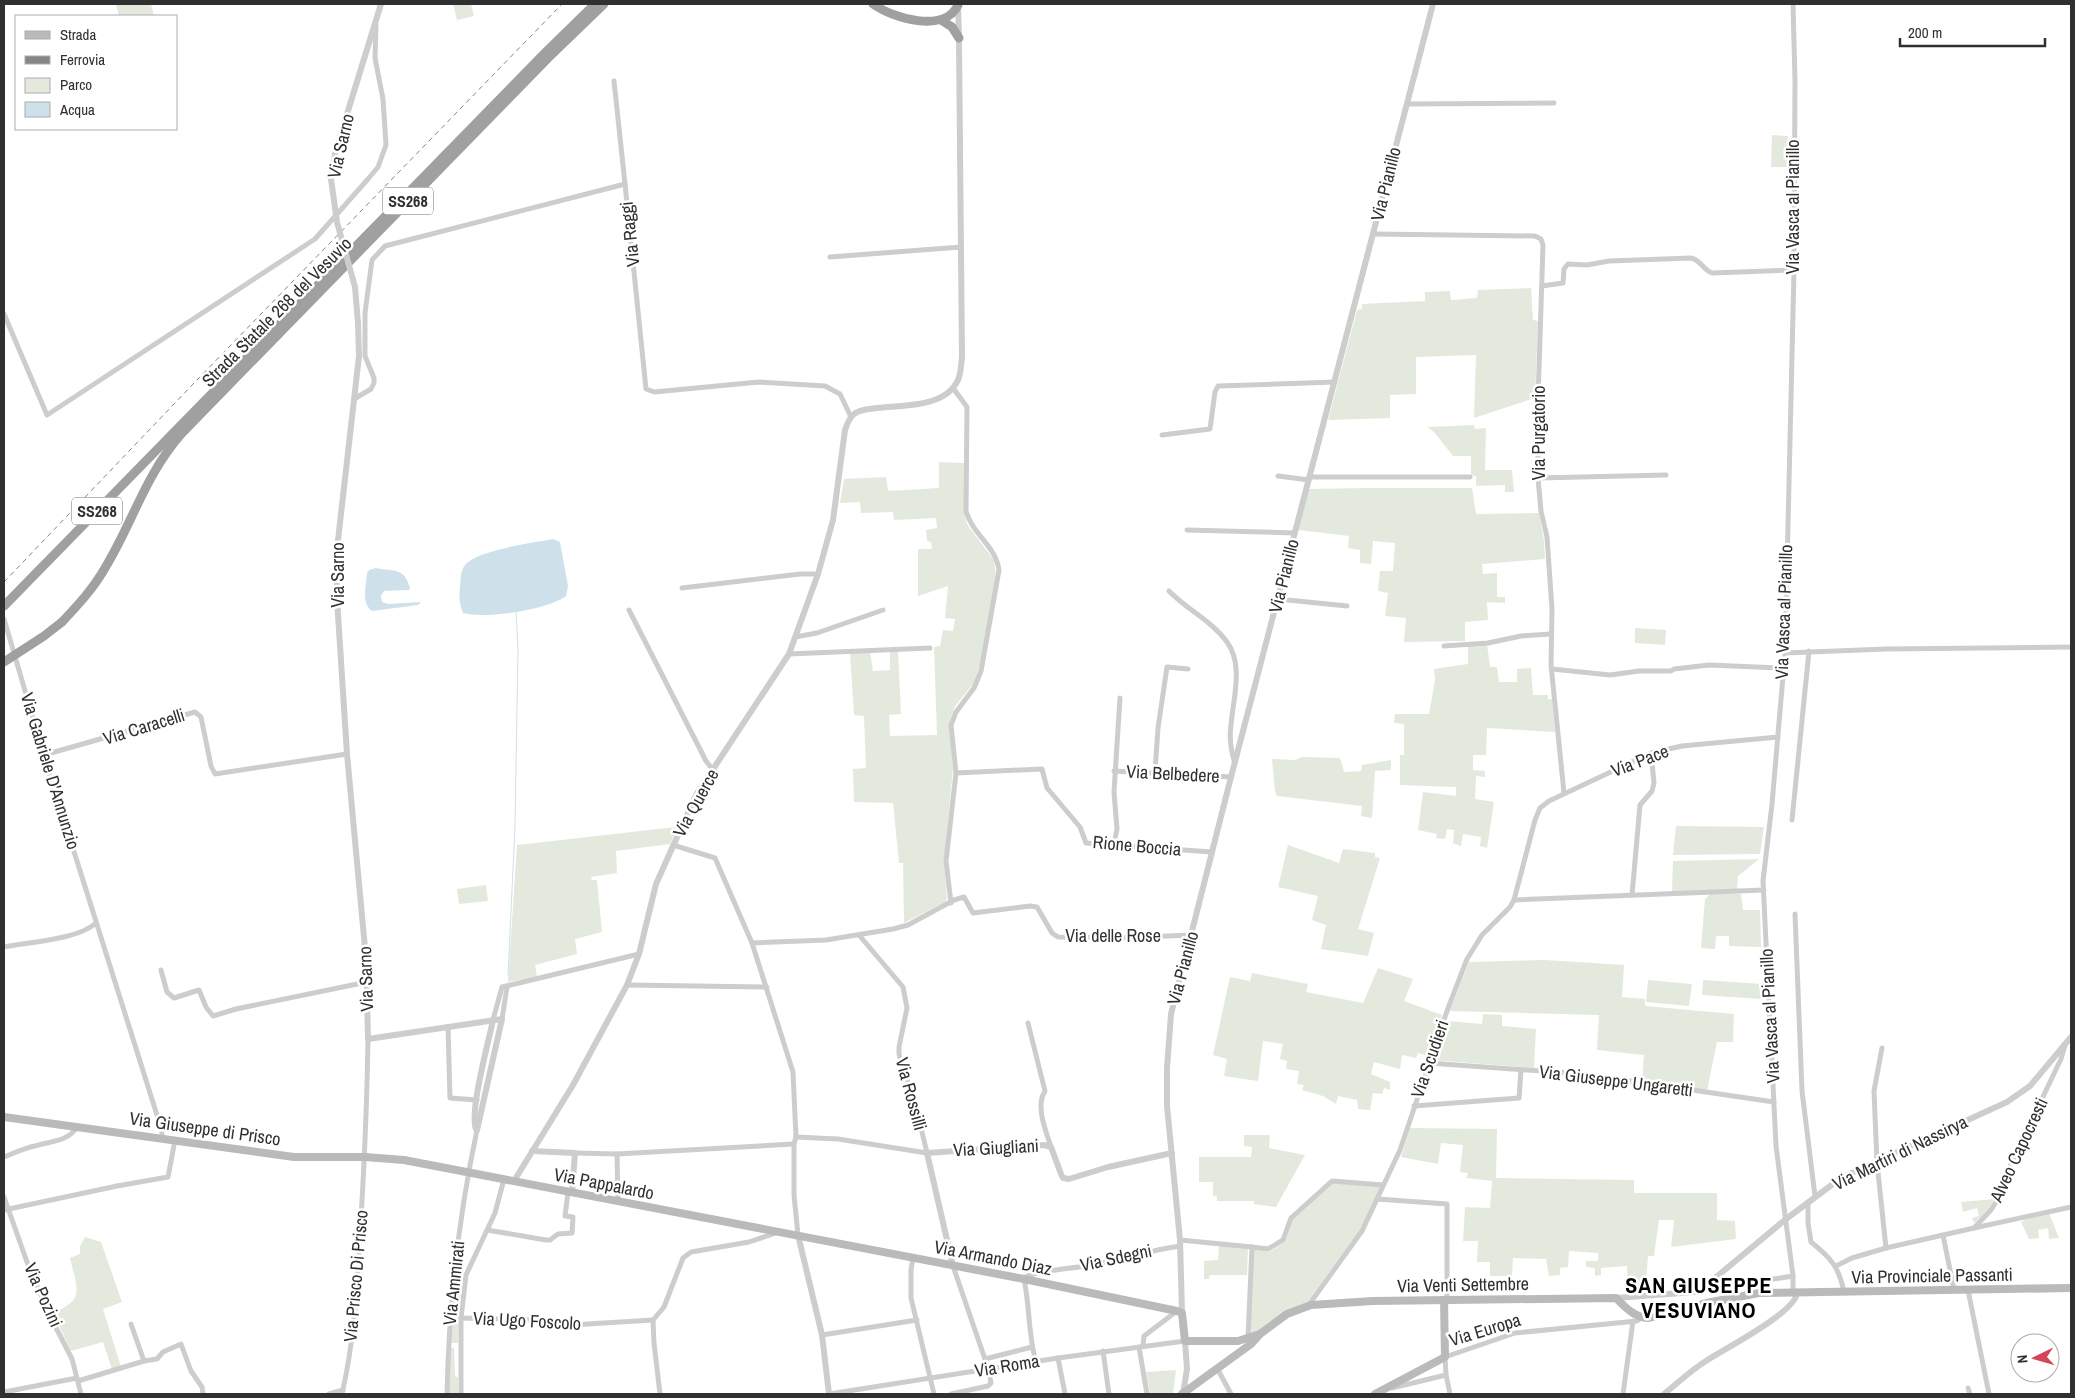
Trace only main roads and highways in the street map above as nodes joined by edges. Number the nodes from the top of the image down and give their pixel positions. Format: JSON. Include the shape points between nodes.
{"nodes":[{"id":1,"x":589,"y":4,"type":"edge"},
{"id":2,"x":596,"y":4,"type":"edge"},
{"id":3,"x":604,"y":4,"type":"edge"},
{"id":4,"x":873,"y":4,"type":"edge"},
{"id":5,"x":958,"y":4,"type":"edge"},
{"id":6,"x":941,"y":20,"type":"junction"},
{"id":7,"x":959,"y":40,"type":"road end"},
{"id":8,"x":544,"y":54,"type":"junction"},
{"id":9,"x":5,"y":605,"type":"edge"},
{"id":10,"x":4,"y":662,"type":"edge"},
{"id":11,"x":4,"y":1117,"type":"edge"},
{"id":12,"x":404,"y":1160,"type":"joint"},
{"id":13,"x":798,"y":1235,"type":"joint"},
{"id":14,"x":2071,"y":1288,"type":"edge"},
{"id":15,"x":1616,"y":1298,"type":"joint"},
{"id":16,"x":1445,"y":1300,"type":"junction"},
{"id":17,"x":1260,"y":1334,"type":"junction"},
{"id":18,"x":1182,"y":1394,"type":"edge"},
{"id":19,"x":1375,"y":1394,"type":"edge"}],
"edges":[{"from":1,"to":8,"type":"highway","via":[[564,28]]},
{"from":2,"to":8,"type":"highway","name":"Strada Statale 268 del Vesuvio","number":"SS268"},
{"from":3,"to":10,"type":"highway","name":"Strada Statale 268 del Vesuvio","number":"SS268","bridge":true,"via":[[182,432],[147,482],[114,551],[77,607],[62,622]]},
{"from":4,"to":6,"type":"highway","via":[[904,18]]},
{"from":5,"to":6,"type":"highway","via":[[951,16]]},
{"from":6,"to":7,"type":"highway","via":[[952,27]]},
{"from":8,"to":9,"type":"highway","name":"Strada Statale 268 del Vesuvio","number":"SS268"},
{"from":11,"to":12,"type":"main road","name":"Via Giuseppe di Prisco","via":[[294,1156]]},
{"from":12,"to":13,"type":"main road","name":"Via Pappalardo"},
{"from":13,"to":17,"type":"main road","name":"Via Armando Diaz","via":[[1179,1312],[1185,1341],[1238,1341]]},
{"from":14,"to":15,"type":"main road","name":"Via Provinciale Passanti","via":[[1742,1296],[1641,1318]]},
{"from":15,"to":16,"type":"main road","name":"Via Venti Settembre"},
{"from":16,"to":17,"type":"main road","name":"Via Venti Settembre","via":[[1310,1305],[1287,1314]]},
{"from":16,"to":19,"type":"main road","name":"Via Europa","via":[[1445,1357]]},
{"from":17,"to":18,"type":"main road"}]}
